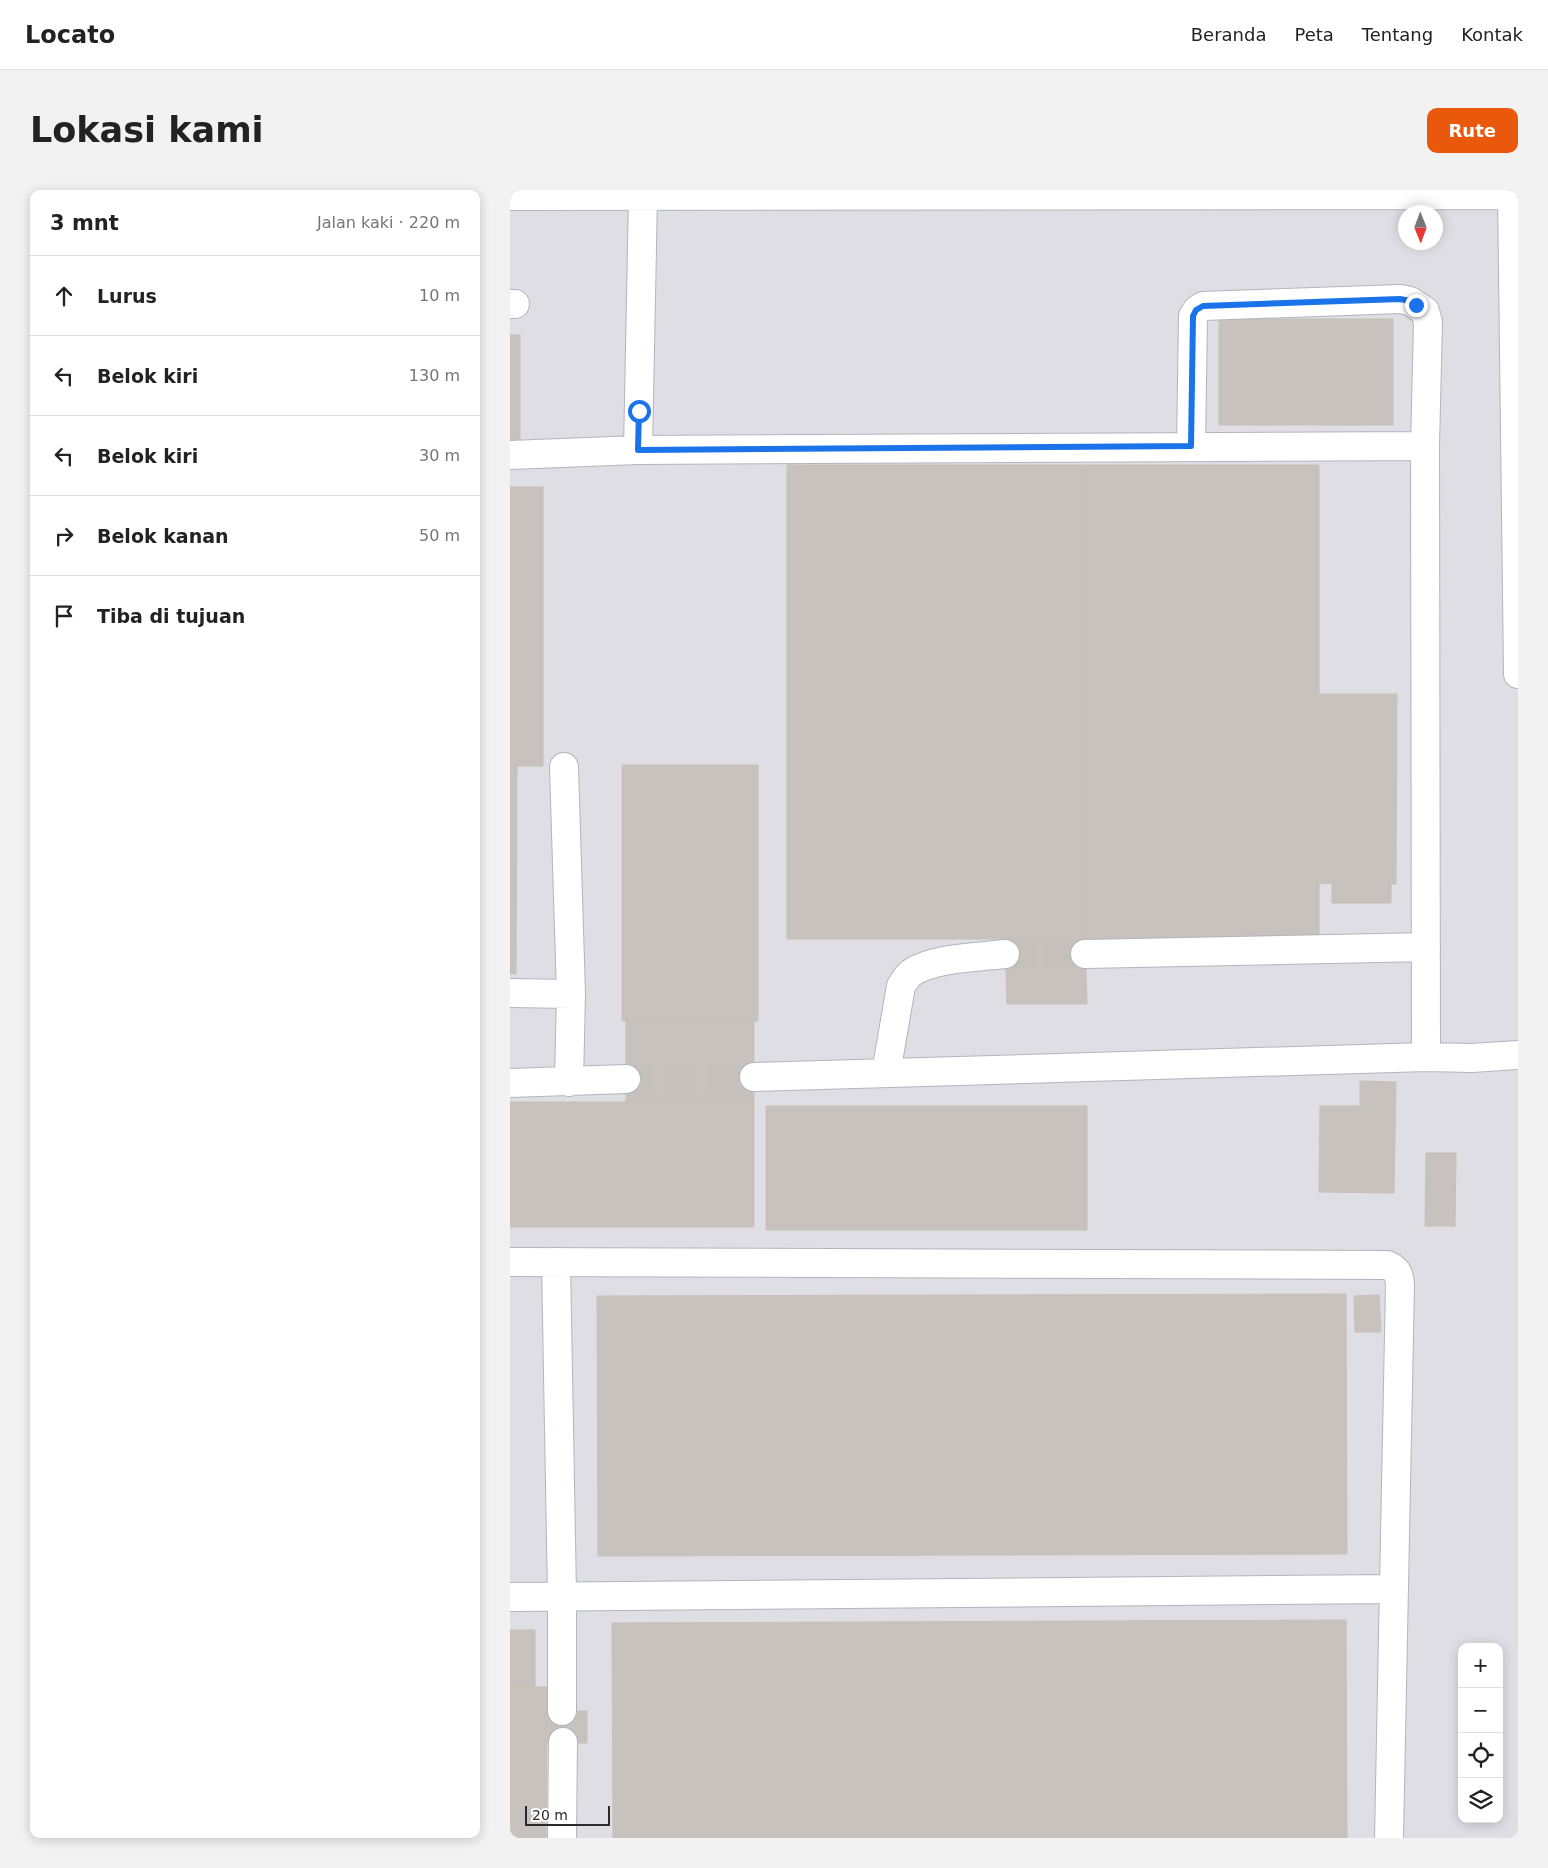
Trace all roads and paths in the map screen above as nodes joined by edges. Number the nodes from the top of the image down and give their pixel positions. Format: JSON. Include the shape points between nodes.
{"nodes":[{"id":1,"x":1168,"y":193,"type":"edge"},
{"id":2,"x":1514,"y":193,"type":"edge"},
{"id":3,"x":510,"y":196,"type":"edge"},
{"id":4,"x":642,"y":196,"type":"junction"},
{"id":5,"x":1191,"y":446,"type":"junction"},
{"id":6,"x":1425,"y":446,"type":"junction"},
{"id":7,"x":638,"y":450,"type":"junction"},
{"id":8,"x":510,"y":455,"type":"edge"},
{"id":9,"x":1518,"y":674,"type":"edge"},
{"id":10,"x":564,"y":767,"type":"dead end"},
{"id":11,"x":1426,"y":947,"type":"junction"},
{"id":12,"x":1005,"y":954,"type":"tunnel mouth"},
{"id":13,"x":1085,"y":954,"type":"tunnel mouth"},
{"id":14,"x":510,"y":993,"type":"edge"},
{"id":15,"x":570,"y":994,"type":"junction"},
{"id":16,"x":1518,"y":1055,"type":"edge"},
{"id":17,"x":1426,"y":1057,"type":"junction"},
{"id":18,"x":886,"y":1073,"type":"junction"},
{"id":19,"x":754,"y":1077,"type":"tunnel mouth"},
{"id":20,"x":626,"y":1079,"type":"tunnel mouth"},
{"id":21,"x":569,"y":1082,"type":"junction"},
{"id":22,"x":510,"y":1083,"type":"edge"},
{"id":23,"x":510,"y":1262,"type":"edge"},
{"id":24,"x":556,"y":1262,"type":"junction"},
{"id":25,"x":1394,"y":1589,"type":"junction"},
{"id":26,"x":562,"y":1595,"type":"junction"},
{"id":27,"x":510,"y":1596,"type":"edge"},
{"id":28,"x":562,"y":1711,"type":"dead end"},
{"id":29,"x":563,"y":1742,"type":"dead end"},
{"id":30,"x":562,"y":1838,"type":"edge"},
{"id":31,"x":1389,"y":1838,"type":"edge"}],
"edges":[{"from":1,"to":2,"type":"street"},
{"from":1,"to":4,"type":"street"},
{"from":2,"to":9,"type":"street"},
{"from":3,"to":4,"type":"street"},
{"from":4,"to":7,"type":"street"},
{"from":5,"to":6,"type":"street"},
{"from":5,"to":6,"type":"street","via":[[1193,316],[1196,310],[1203,306],[1400,299],[1410,301],[1425,311],[1428,322]]},
{"from":5,"to":7,"type":"street"},
{"from":6,"to":11,"type":"street"},
{"from":7,"to":8,"type":"street"},
{"from":10,"to":15,"type":"street"},
{"from":11,"to":13,"type":"street"},
{"from":11,"to":17,"type":"street"},
{"from":12,"to":18,"type":"street","via":[[949,961],[910,974],[902,986]]},
{"from":14,"to":15,"type":"street"},
{"from":15,"to":21,"type":"street"},
{"from":16,"to":17,"type":"street"},
{"from":17,"to":18,"type":"street"},
{"from":18,"to":19,"type":"street"},
{"from":20,"to":21,"type":"street"},
{"from":21,"to":22,"type":"street"},
{"from":23,"to":24,"type":"street"},
{"from":24,"to":25,"type":"street","via":[[1393,1267],[1400,1284]]},
{"from":24,"to":26,"type":"street"},
{"from":25,"to":26,"type":"street"},
{"from":25,"to":31,"type":"street"},
{"from":26,"to":27,"type":"street"},
{"from":26,"to":28,"type":"street"},
{"from":29,"to":30,"type":"street"}]}
